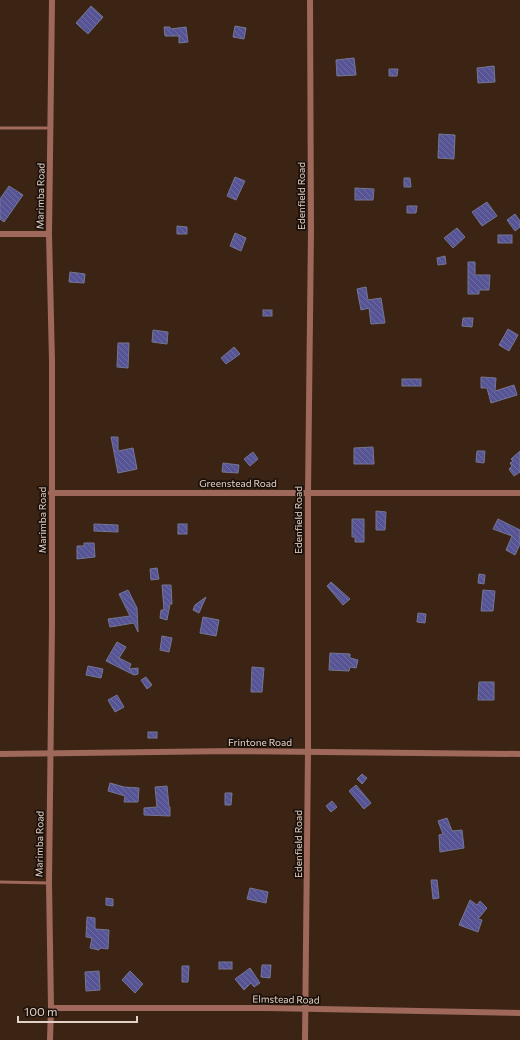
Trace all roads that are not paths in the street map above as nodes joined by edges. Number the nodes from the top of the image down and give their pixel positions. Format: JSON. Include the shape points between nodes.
{"nodes":[{"id":1,"x":52,"y":0,"type":"edge"},
{"id":2,"x":310,"y":0,"type":"edge"},
{"id":3,"x":0,"y":128,"type":"edge"},
{"id":4,"x":52,"y":128,"type":"junction"},
{"id":5,"x":0,"y":234,"type":"edge"},
{"id":6,"x":49,"y":234,"type":"junction"},
{"id":7,"x":51,"y":493,"type":"junction"},
{"id":8,"x":308,"y":493,"type":"junction"},
{"id":9,"x":520,"y":493,"type":"edge"},
{"id":10,"x":308,"y":752,"type":"junction"},
{"id":11,"x":50,"y":753,"type":"junction"},
{"id":12,"x":0,"y":754,"type":"edge"},
{"id":13,"x":520,"y":754,"type":"edge"},
{"id":14,"x":0,"y":882,"type":"edge"},
{"id":15,"x":49,"y":883,"type":"junction"},
{"id":16,"x":51,"y":1008,"type":"junction"},
{"id":17,"x":305,"y":1009,"type":"junction"},
{"id":18,"x":520,"y":1013,"type":"edge"},
{"id":19,"x":50,"y":1040,"type":"edge"},
{"id":20,"x":305,"y":1040,"type":"edge"}],
"edges":[{"from":1,"to":4,"type":"street","name":"Marimba Road"},
{"from":2,"to":8,"type":"street","name":"Edenfield Road"},
{"from":3,"to":4,"type":"lane"},
{"from":4,"to":6,"type":"street","name":"Marimba Road"},
{"from":5,"to":6,"type":"street"},
{"from":6,"to":7,"type":"street","name":"Marimba Road","via":[[52,302]]},
{"from":7,"to":8,"type":"street","name":"Greenstead Road"},
{"from":7,"to":11,"type":"street","name":"Marimba Road"},
{"from":8,"to":9,"type":"street","name":"Greenstead Road"},
{"from":8,"to":10,"type":"street","name":"Edenfield Road"},
{"from":10,"to":11,"type":"street","name":"Frintone Road"},
{"from":10,"to":13,"type":"street","name":"Frintone Road"},
{"from":10,"to":17,"type":"street","name":"Edenfield Road"},
{"from":11,"to":12,"type":"street","name":"Frintone Road"},
{"from":11,"to":15,"type":"street","name":"Marimba Road"},
{"from":14,"to":15,"type":"lane"},
{"from":15,"to":16,"type":"street","name":"Marimba Road"},
{"from":16,"to":17,"type":"street","name":"Elmstead Road"},
{"from":16,"to":19,"type":"street","name":"Marimba Road"},
{"from":17,"to":18,"type":"street","name":"Elmstead Road"},
{"from":17,"to":20,"type":"street","name":"Edenfield Road"}]}
